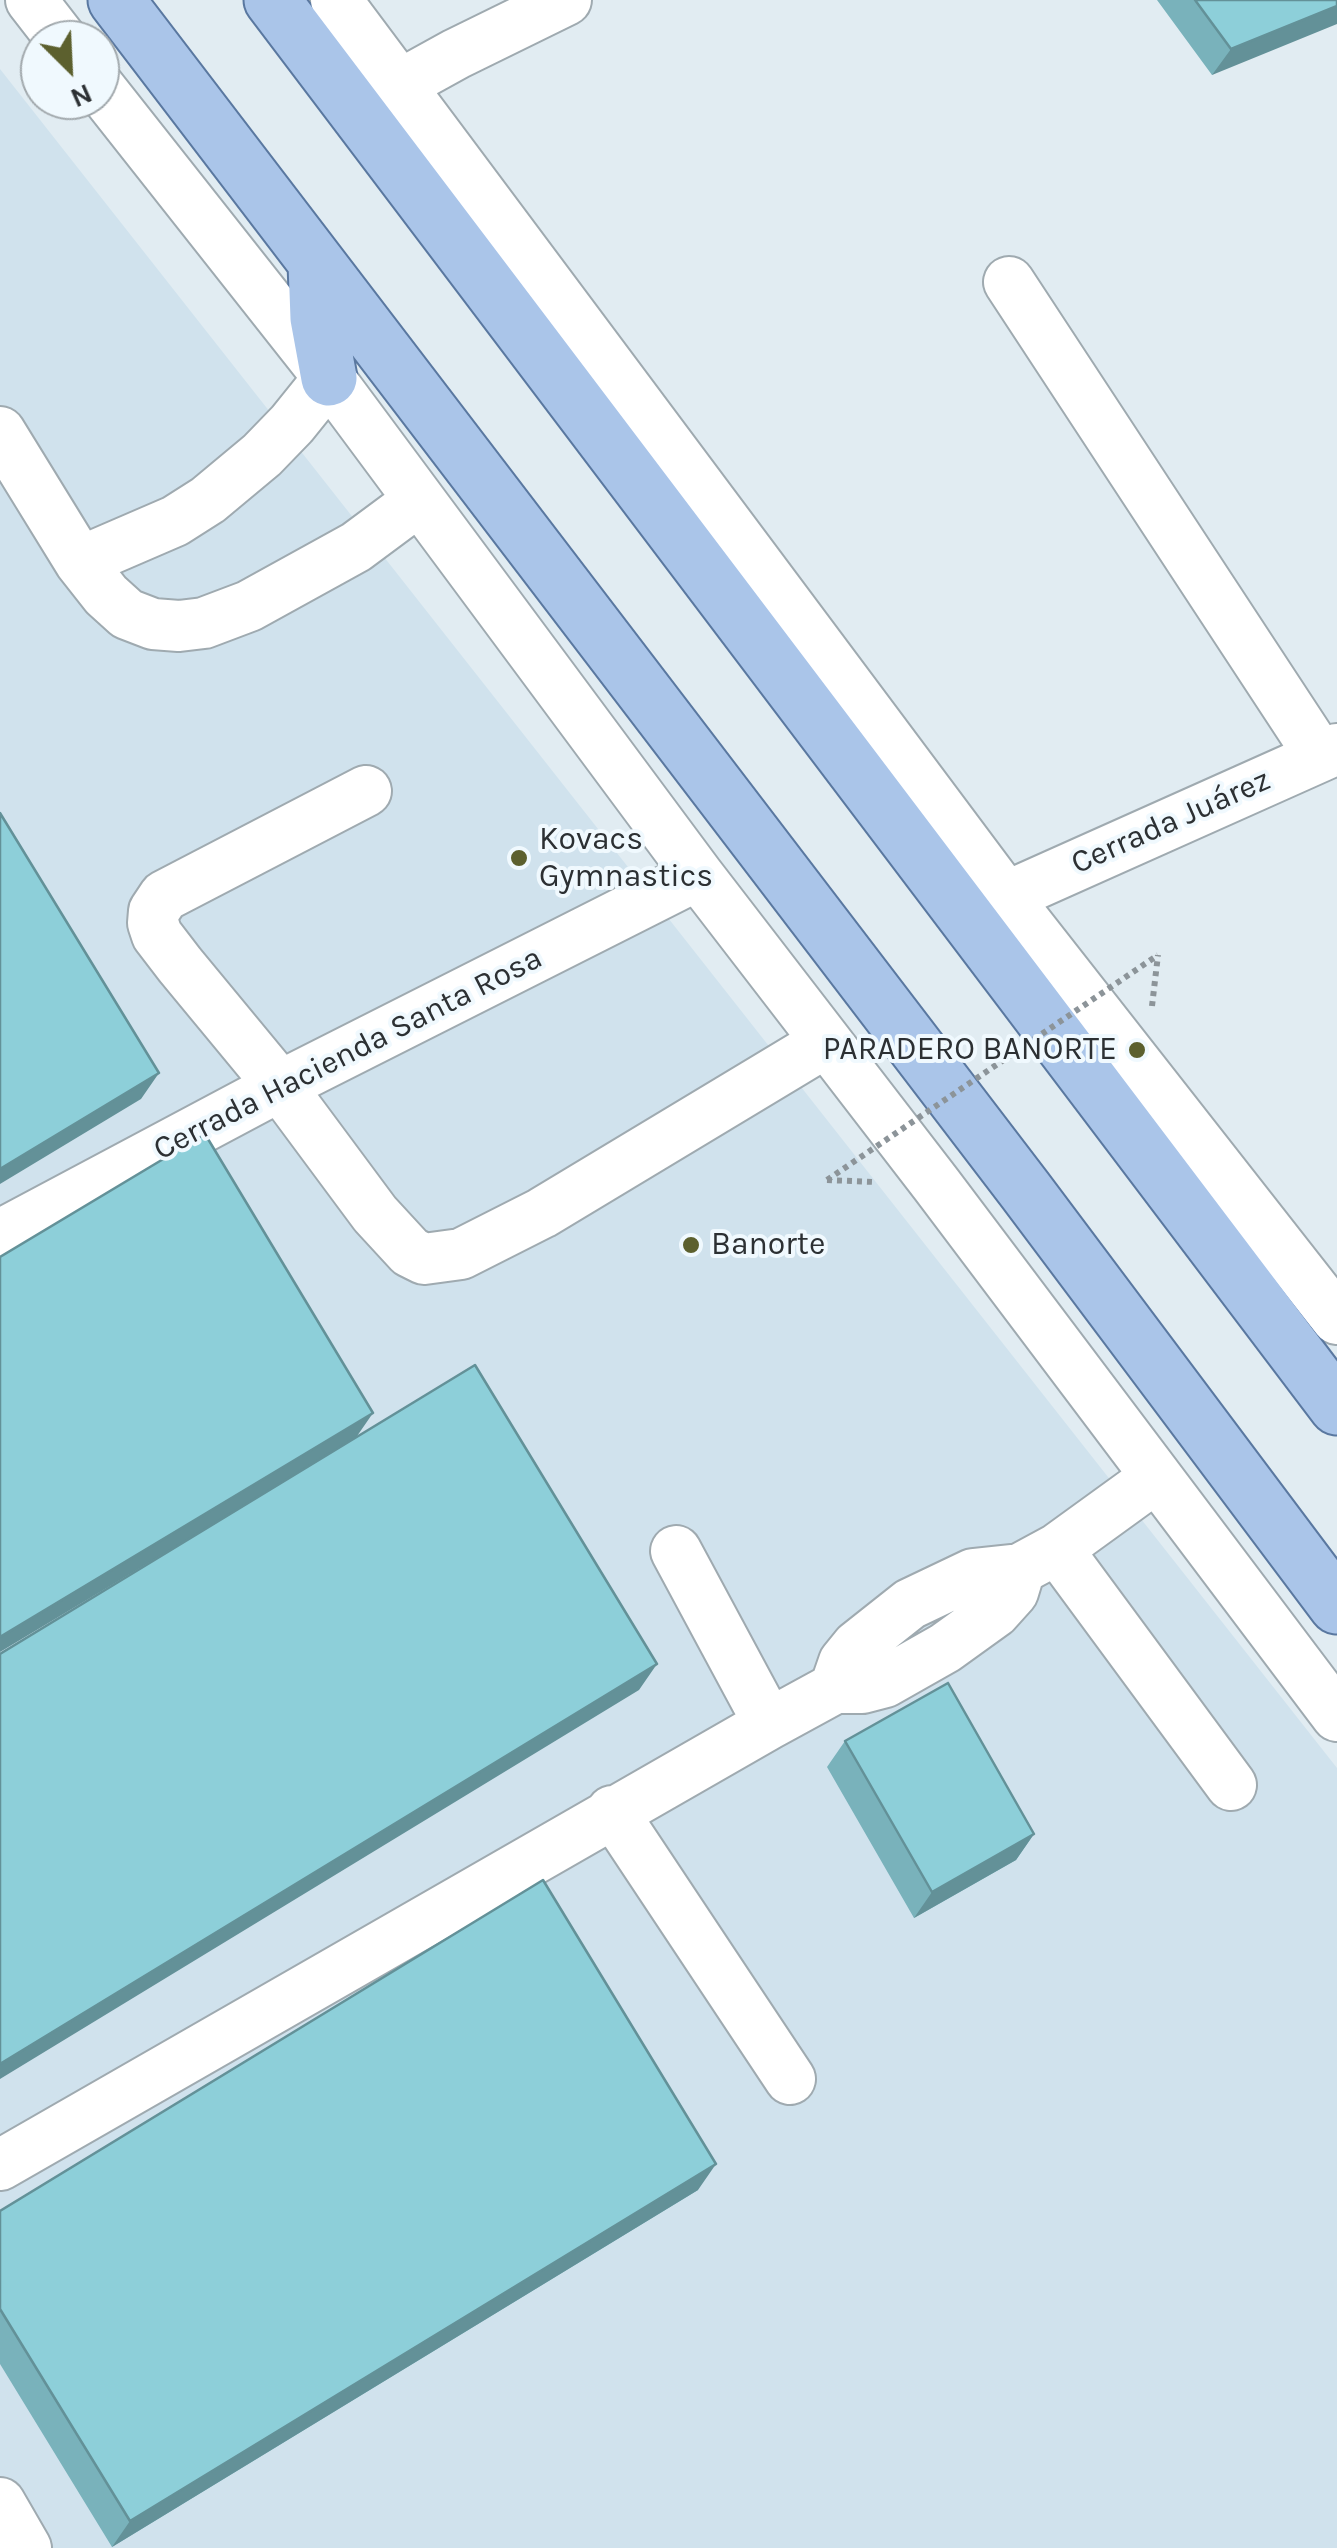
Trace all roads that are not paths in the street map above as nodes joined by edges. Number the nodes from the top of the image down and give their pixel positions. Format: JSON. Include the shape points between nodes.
{"nodes":[{"id":1,"x":31,"y":0,"type":"edge"},
{"id":2,"x":116,"y":0,"type":"edge"},
{"id":3,"x":272,"y":0,"type":"edge"},
{"id":4,"x":336,"y":0,"type":"edge"},
{"id":5,"x":566,"y":0,"type":"edge"},
{"id":6,"x":46,"y":20,"type":"edge"},
{"id":7,"x":398,"y":86,"type":"junction"},
{"id":8,"x":120,"y":113,"type":"edge"},
{"id":9,"x":316,"y":264,"type":"junction"},
{"id":10,"x":1009,"y":282,"type":"dead end"},
{"id":11,"x":329,"y":378,"type":"junction"},
{"id":12,"x":0,"y":432,"type":"edge"},
{"id":13,"x":418,"y":501,"type":"junction"},
{"id":14,"x":80,"y":562,"type":"junction"},
{"id":15,"x":1328,"y":752,"type":"edge"},
{"id":16,"x":366,"y":791,"type":"dead end"},
{"id":17,"x":698,"y":875,"type":"junction"},
{"id":18,"x":1006,"y":896,"type":"junction"},
{"id":19,"x":826,"y":1042,"type":"junction"},
{"id":20,"x":280,"y":1086,"type":"junction"},
{"id":21,"x":0,"y":1236,"type":"edge"},
{"id":22,"x":1337,"y":1318,"type":"edge"},
{"id":23,"x":1337,"y":1407,"type":"edge"},
{"id":24,"x":1155,"y":1478,"type":"junction"},
{"id":25,"x":676,"y":1551,"type":"dead end"},
{"id":26,"x":1038,"y":1559,"type":"junction"},
{"id":27,"x":1337,"y":1606,"type":"edge"},
{"id":28,"x":1337,"y":1716,"type":"edge"},
{"id":29,"x":769,"y":1724,"type":"junction"},
{"id":30,"x":1231,"y":1785,"type":"dead end"},
{"id":31,"x":612,"y":1811,"type":"junction"},
{"id":32,"x":790,"y":2079,"type":"dead end"},
{"id":33,"x":0,"y":2165,"type":"edge"},
{"id":34,"x":0,"y":2504,"type":"edge"},
{"id":35,"x":26,"y":2548,"type":"edge"}],
"edges":[{"from":1,"to":6,"type":"street"},
{"from":2,"to":9,"type":"main road"},
{"from":3,"to":23,"type":"main road"},
{"from":4,"to":7,"type":"street"},
{"from":5,"to":7,"type":"street"},
{"from":7,"to":18,"type":"street"},
{"from":8,"to":11,"type":"street"},
{"from":9,"to":11,"type":"main road"},
{"from":9,"to":27,"type":"main road"},
{"from":10,"to":15,"type":"street"},
{"from":11,"to":13,"type":"street"},
{"from":11,"to":14,"type":"street","via":[[272,445],[208,500]]},
{"from":12,"to":14,"type":"street"},
{"from":13,"to":14,"type":"street","via":[[356,547],[204,623],[153,624],[127,614]]},
{"from":13,"to":17,"type":"street"},
{"from":15,"to":18,"type":"street","name":"Cerrada Juárez"},
{"from":16,"to":20,"type":"street","via":[[164,896],[154,911],[157,935]]},
{"from":17,"to":19,"type":"street"},
{"from":17,"to":20,"type":"street","name":"Cerrada Hacienda Santa Rosa"},
{"from":18,"to":22,"type":"street"},
{"from":19,"to":20,"type":"street","via":[[542,1213],[438,1260],[410,1252],[389,1232]]},
{"from":19,"to":24,"type":"street"},
{"from":20,"to":21,"type":"street","name":"Cerrada Hacienda Santa Rosa"},
{"from":24,"to":26,"type":"street"},
{"from":24,"to":28,"type":"street"},
{"from":25,"to":29,"type":"street"},
{"from":26,"to":29,"type":"street","via":[[996,1612],[945,1648],[885,1682],[835,1688]]},
{"from":26,"to":30,"type":"street"},
{"from":29,"to":31,"type":"street"},
{"from":31,"to":32,"type":"street"},
{"from":31,"to":33,"type":"street"},
{"from":34,"to":35,"type":"street"}]}
